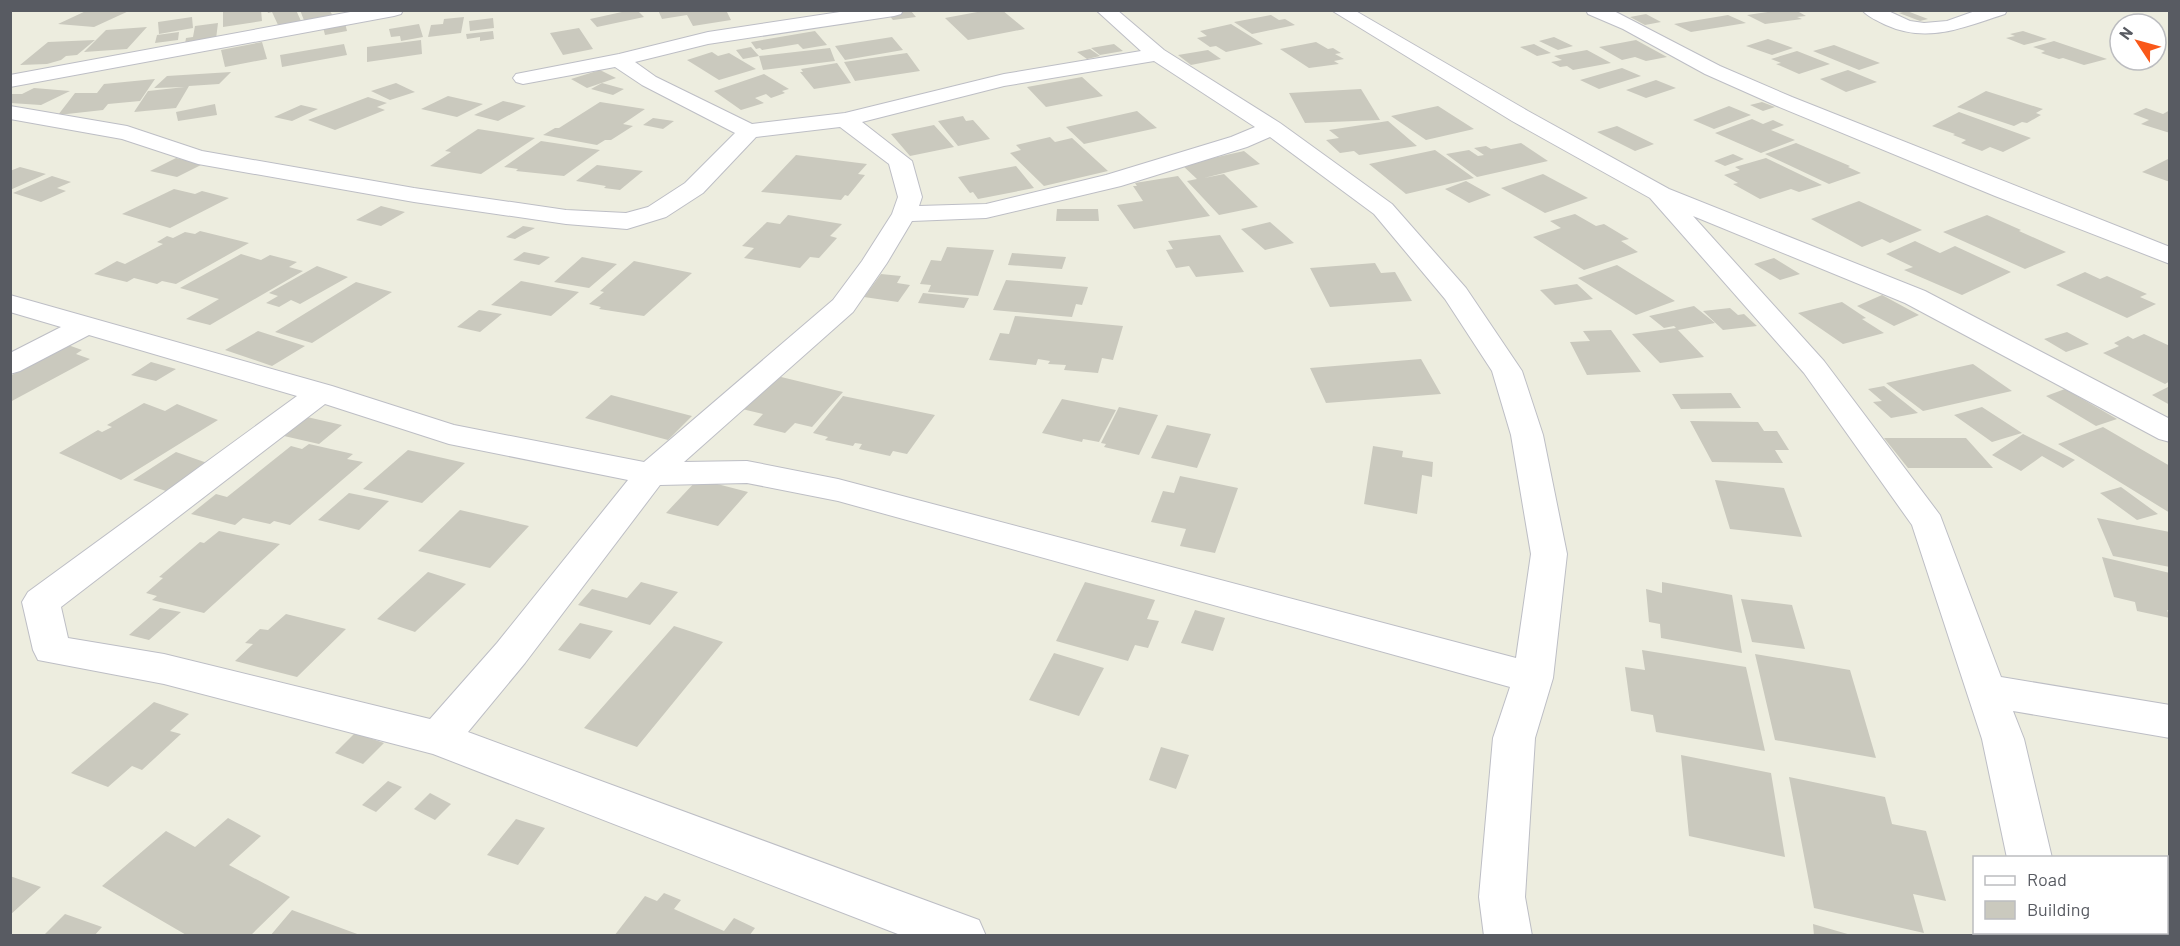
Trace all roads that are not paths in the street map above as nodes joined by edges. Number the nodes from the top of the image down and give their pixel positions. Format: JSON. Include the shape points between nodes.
{"nodes":[{"id":1,"x":394,"y":10,"type":"edge"},
{"id":2,"x":894,"y":10,"type":"edge"},
{"id":3,"x":1105,"y":10,"type":"edge"},
{"id":4,"x":1340,"y":10,"type":"edge"},
{"id":5,"x":1595,"y":10,"type":"edge"},
{"id":6,"x":1871,"y":10,"type":"edge"},
{"id":7,"x":1998,"y":10,"type":"edge"},
{"id":8,"x":1157,"y":54,"type":"junction"},
{"id":9,"x":619,"y":60,"type":"junction"},
{"id":10,"x":523,"y":78,"type":"dead end"},
{"id":11,"x":10,"y":81,"type":"edge"},
{"id":12,"x":10,"y":112,"type":"edge"},
{"id":13,"x":844,"y":120,"type":"junction"},
{"id":14,"x":1272,"y":128,"type":"junction"},
{"id":15,"x":749,"y":131,"type":"junction"},
{"id":16,"x":1659,"y":193,"type":"junction"},
{"id":17,"x":904,"y":214,"type":"junction"},
{"id":18,"x":2169,"y":256,"type":"edge"},
{"id":19,"x":10,"y":303,"type":"edge"},
{"id":20,"x":87,"y":325,"type":"junction"},
{"id":21,"x":10,"y":365,"type":"edge"},
{"id":22,"x":321,"y":393,"type":"junction"},
{"id":23,"x":2169,"y":432,"type":"edge"},
{"id":24,"x":651,"y":474,"type":"junction"},
{"id":25,"x":1533,"y":678,"type":"junction"},
{"id":26,"x":1986,"y":690,"type":"junction"},
{"id":27,"x":2169,"y":722,"type":"edge"},
{"id":28,"x":438,"y":738,"type":"junction"},
{"id":29,"x":2030,"y":856,"type":"edge"},
{"id":30,"x":962,"y":936,"type":"edge"},
{"id":31,"x":1508,"y":936,"type":"edge"}],
"edges":[{"from":1,"to":11,"type":"street"},
{"from":2,"to":9,"type":"street","via":[[708,38]]},
{"from":3,"to":8,"type":"street"},
{"from":4,"to":16,"type":"street"},
{"from":5,"to":18,"type":"street","via":[[1701,66],[1854,132]]},
{"from":6,"to":7,"type":"street","via":[[1902,25],[1925,29]]},
{"from":8,"to":13,"type":"street","via":[[1004,80]]},
{"from":8,"to":14,"type":"street"},
{"from":9,"to":10,"type":"street"},
{"from":9,"to":15,"type":"street","via":[[649,81]]},
{"from":12,"to":15,"type":"street","via":[[127,132],[209,159],[566,218],[627,221],[657,212],[694,188]]},
{"from":13,"to":15,"type":"street"},
{"from":13,"to":17,"type":"street","via":[[900,161],[910,197]]},
{"from":14,"to":17,"type":"street","via":[[1113,181],[986,212]]},
{"from":14,"to":25,"type":"street","via":[[1383,209],[1456,294],[1507,371],[1527,435],[1549,554]]},
{"from":16,"to":23,"type":"street","via":[[1915,297]]},
{"from":16,"to":26,"type":"street","via":[[1814,367],[1928,523]]},
{"from":17,"to":24,"type":"street","via":[[843,306]]},
{"from":19,"to":20,"type":"street"},
{"from":20,"to":21,"type":"street"},
{"from":20,"to":22,"type":"street"},
{"from":22,"to":24,"type":"street","via":[[449,434]]},
{"from":22,"to":28,"type":"street","via":[[41,602],[52,650],[164,669]]},
{"from":24,"to":25,"type":"street","via":[[747,472],[838,490]]},
{"from":24,"to":28,"type":"street"},
{"from":25,"to":31,"type":"street","via":[[1514,738],[1502,897]]},
{"from":26,"to":27,"type":"street"},
{"from":26,"to":29,"type":"street","via":[[2003,739]]},
{"from":28,"to":30,"type":"street"}]}
